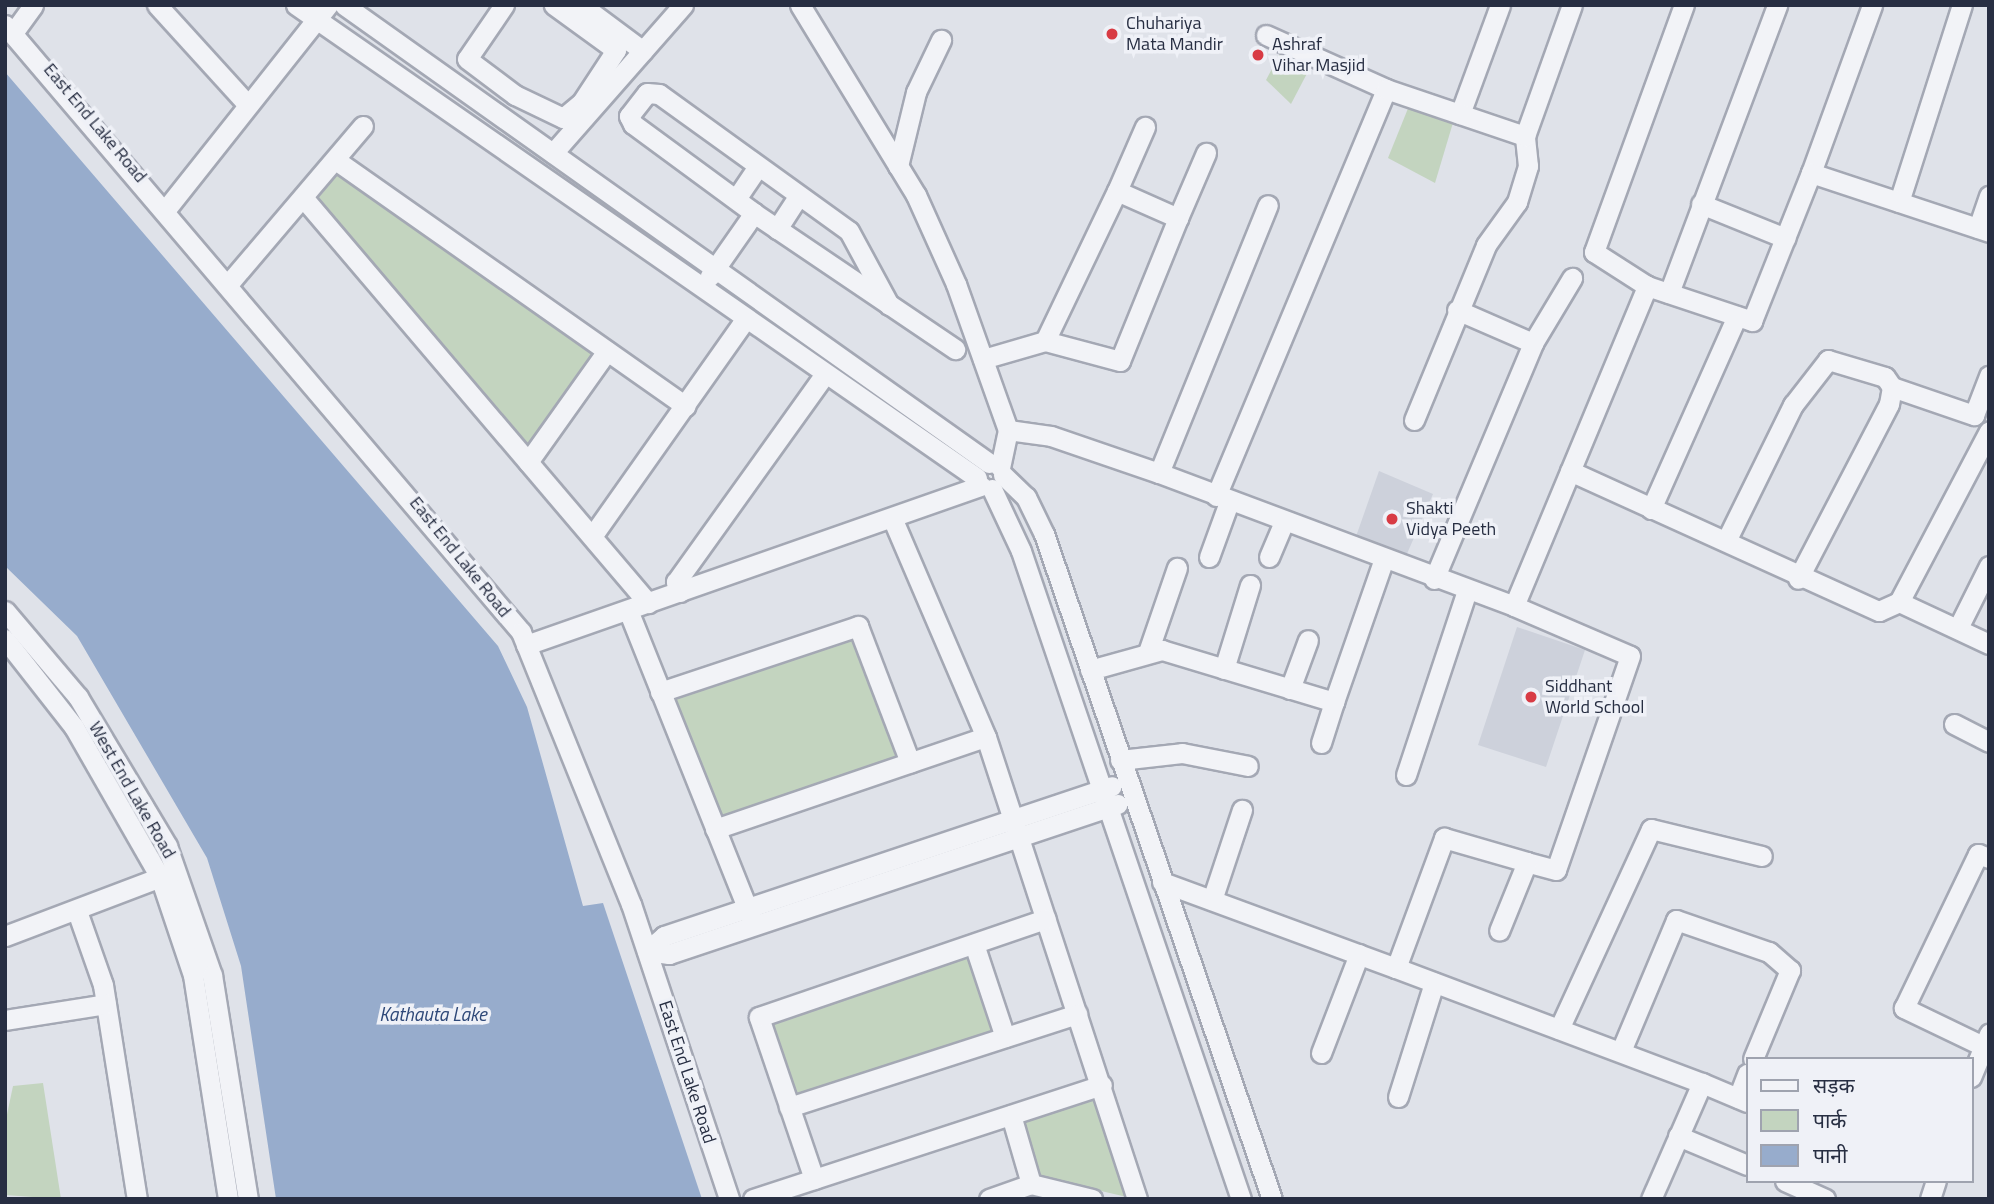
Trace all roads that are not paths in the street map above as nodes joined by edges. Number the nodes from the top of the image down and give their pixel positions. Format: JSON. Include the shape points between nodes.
{"nodes":[{"id":1,"x":33,"y":5,"type":"edge"},
{"id":2,"x":157,"y":5,"type":"edge"},
{"id":3,"x":296,"y":5,"type":"edge"},
{"id":4,"x":344,"y":5,"type":"edge"},
{"id":5,"x":504,"y":5,"type":"edge"},
{"id":6,"x":554,"y":5,"type":"edge"},
{"id":7,"x":581,"y":5,"type":"edge"},
{"id":8,"x":683,"y":5,"type":"edge"},
{"id":9,"x":800,"y":5,"type":"edge"},
{"id":10,"x":1500,"y":5,"type":"edge"},
{"id":11,"x":1572,"y":5,"type":"edge"},
{"id":12,"x":1684,"y":5,"type":"edge"},
{"id":13,"x":1777,"y":5,"type":"edge"},
{"id":14,"x":1872,"y":5,"type":"edge"},
{"id":15,"x":1962,"y":5,"type":"edge"},
{"id":16,"x":322,"y":13,"type":"edge"},
{"id":17,"x":9,"y":29,"type":"edge"},
{"id":18,"x":1266,"y":35,"type":"dead end"},
{"id":19,"x":941,"y":40,"type":"dead end"},
{"id":20,"x":643,"y":51,"type":"junction"},
{"id":21,"x":1386,"y":89,"type":"junction"},
{"id":22,"x":515,"y":95,"type":"junction"},
{"id":23,"x":248,"y":105,"type":"junction"},
{"id":24,"x":1460,"y":114,"type":"junction"},
{"id":25,"x":501,"y":117,"type":"junction"},
{"id":26,"x":363,"y":126,"type":"dead end"},
{"id":27,"x":1145,"y":127,"type":"dead end"},
{"id":28,"x":1525,"y":136,"type":"junction"},
{"id":29,"x":552,"y":153,"type":"junction"},
{"id":30,"x":1206,"y":153,"type":"dead end"},
{"id":31,"x":337,"y":161,"type":"junction"},
{"id":32,"x":898,"y":166,"type":"junction"},
{"id":33,"x":757,"y":168,"type":"junction"},
{"id":34,"x":1811,"y":173,"type":"junction"},
{"id":35,"x":1117,"y":191,"type":"junction"},
{"id":36,"x":1989,"y":196,"type":"edge"},
{"id":37,"x":798,"y":197,"type":"junction"},
{"id":38,"x":736,"y":199,"type":"junction"},
{"id":39,"x":306,"y":201,"type":"junction"},
{"id":40,"x":1899,"y":202,"type":"junction"},
{"id":41,"x":1701,"y":204,"type":"junction"},
{"id":42,"x":1268,"y":205,"type":"dead end"},
{"id":43,"x":167,"y":208,"type":"junction"},
{"id":44,"x":754,"y":213,"type":"junction"},
{"id":45,"x":1178,"y":218,"type":"junction"},
{"id":46,"x":777,"y":229,"type":"junction"},
{"id":47,"x":1983,"y":230,"type":"edge"},
{"id":48,"x":1785,"y":238,"type":"junction"},
{"id":49,"x":717,"y":262,"type":"junction"},
{"id":50,"x":1572,"y":278,"type":"dead end"},
{"id":51,"x":230,"y":282,"type":"junction"},
{"id":52,"x":1647,"y":286,"type":"junction"},
{"id":53,"x":700,"y":290,"type":"junction"},
{"id":54,"x":1669,"y":293,"type":"junction"},
{"id":55,"x":888,"y":305,"type":"junction"},
{"id":56,"x":1457,"y":310,"type":"junction"},
{"id":57,"x":1737,"y":316,"type":"junction"},
{"id":58,"x":744,"y":321,"type":"junction"},
{"id":59,"x":1045,"y":341,"type":"junction"},
{"id":60,"x":1533,"y":342,"type":"junction"},
{"id":61,"x":955,"y":349,"type":"dead end"},
{"id":62,"x":607,"y":351,"type":"junction"},
{"id":63,"x":983,"y":359,"type":"junction"},
{"id":64,"x":1989,"y":376,"type":"edge"},
{"id":65,"x":823,"y":377,"type":"junction"},
{"id":66,"x":1892,"y":387,"type":"junction"},
{"id":67,"x":685,"y":406,"type":"junction"},
{"id":68,"x":1981,"y":417,"type":"edge"},
{"id":69,"x":1414,"y":420,"type":"dead end"},
{"id":70,"x":1008,"y":430,"type":"junction"},
{"id":71,"x":1989,"y":431,"type":"edge"},
{"id":72,"x":528,"y":462,"type":"junction"},
{"id":73,"x":1570,"y":471,"type":"junction"},
{"id":74,"x":1159,"y":472,"type":"junction"},
{"id":75,"x":990,"y":476,"type":"junction"},
{"id":76,"x":1223,"y":499,"type":"junction"},
{"id":77,"x":1651,"y":509,"type":"junction"},
{"id":78,"x":893,"y":520,"type":"junction"},
{"id":79,"x":1283,"y":524,"type":"junction"},
{"id":80,"x":593,"y":536,"type":"junction"},
{"id":81,"x":1726,"y":541,"type":"junction"},
{"id":82,"x":1209,"y":556,"type":"dead end"},
{"id":83,"x":1269,"y":557,"type":"dead end"},
{"id":84,"x":1382,"y":561,"type":"junction"},
{"id":85,"x":1989,"y":566,"type":"edge"},
{"id":86,"x":1177,"y":569,"type":"dead end"},
{"id":87,"x":1434,"y":579,"type":"junction"},
{"id":88,"x":1798,"y":579,"type":"junction"},
{"id":89,"x":1250,"y":584,"type":"dead end"},
{"id":90,"x":1467,"y":591,"type":"junction"},
{"id":91,"x":680,"y":593,"type":"junction"},
{"id":92,"x":1899,"y":602,"type":"junction"},
{"id":93,"x":648,"y":603,"type":"junction"},
{"id":94,"x":1514,"y":606,"type":"junction"},
{"id":95,"x":628,"y":610,"type":"junction"},
{"id":96,"x":5,"y":611,"type":"edge"},
{"id":97,"x":1959,"y":626,"type":"junction"},
{"id":98,"x":5,"y":639,"type":"edge"},
{"id":99,"x":1308,"y":640,"type":"dead end"},
{"id":100,"x":1989,"y":644,"type":"edge"},
{"id":101,"x":526,"y":645,"type":"junction"},
{"id":102,"x":1148,"y":652,"type":"junction"},
{"id":103,"x":1224,"y":669,"type":"junction"},
{"id":104,"x":1090,"y":670,"type":"junction"},
{"id":105,"x":1290,"y":689,"type":"junction"},
{"id":106,"x":660,"y":692,"type":"junction"},
{"id":107,"x":1334,"y":702,"type":"junction"},
{"id":108,"x":1954,"y":724,"type":"dead end"},
{"id":109,"x":986,"y":737,"type":"junction"},
{"id":110,"x":1989,"y":742,"type":"edge"},
{"id":111,"x":1321,"y":743,"type":"dead end"},
{"id":112,"x":1120,"y":760,"type":"junction"},
{"id":113,"x":910,"y":762,"type":"junction"},
{"id":114,"x":1248,"y":766,"type":"dead end"},
{"id":115,"x":1406,"y":775,"type":"dead end"},
{"id":116,"x":1129,"y":791,"type":"junction"},
{"id":117,"x":1104,"y":798,"type":"junction"},
{"id":118,"x":1242,"y":810,"type":"dead end"},
{"id":119,"x":1016,"y":827,"type":"junction"},
{"id":120,"x":715,"y":829,"type":"junction"},
{"id":121,"x":1762,"y":856,"type":"dead end"},
{"id":122,"x":1989,"y":858,"type":"edge"},
{"id":123,"x":1527,"y":862,"type":"junction"},
{"id":124,"x":168,"y":874,"type":"junction"},
{"id":125,"x":1162,"y":882,"type":"junction"},
{"id":126,"x":1212,"y":900,"type":"junction"},
{"id":127,"x":77,"y":911,"type":"junction"},
{"id":128,"x":750,"y":917,"type":"junction"},
{"id":129,"x":1046,"y":919,"type":"junction"},
{"id":130,"x":1499,"y":931,"type":"dead end"},
{"id":131,"x":5,"y":936,"type":"edge"},
{"id":132,"x":974,"y":944,"type":"junction"},
{"id":133,"x":647,"y":951,"type":"junction"},
{"id":134,"x":1359,"y":954,"type":"junction"},
{"id":135,"x":1396,"y":968,"type":"junction"},
{"id":136,"x":1434,"y":983,"type":"junction"},
{"id":137,"x":106,"y":1004,"type":"junction"},
{"id":138,"x":1077,"y":1014,"type":"junction"},
{"id":139,"x":5,"y":1020,"type":"edge"},
{"id":140,"x":1559,"y":1029,"type":"junction"},
{"id":141,"x":1005,"y":1037,"type":"junction"},
{"id":142,"x":1986,"y":1040,"type":"edge"},
{"id":143,"x":1621,"y":1051,"type":"junction"},
{"id":144,"x":1321,"y":1053,"type":"dead end"},
{"id":145,"x":1754,"y":1057,"type":"edge"},
{"id":146,"x":1973,"y":1072,"type":"edge"},
{"id":147,"x":1702,"y":1083,"type":"junction"},
{"id":148,"x":1102,"y":1085,"type":"junction"},
{"id":149,"x":1398,"y":1097,"type":"dead end"},
{"id":150,"x":1743,"y":1100,"type":"edge"},
{"id":151,"x":789,"y":1107,"type":"junction"},
{"id":152,"x":1011,"y":1115,"type":"junction"},
{"id":153,"x":1678,"y":1136,"type":"junction"},
{"id":154,"x":1745,"y":1164,"type":"edge"},
{"id":155,"x":814,"y":1179,"type":"junction"},
{"id":156,"x":1789,"y":1183,"type":"edge"},
{"id":157,"x":1031,"y":1184,"type":"junction"},
{"id":158,"x":137,"y":1199,"type":"edge"},
{"id":159,"x":228,"y":1199,"type":"edge"},
{"id":160,"x":248,"y":1199,"type":"edge"},
{"id":161,"x":729,"y":1199,"type":"edge"},
{"id":162,"x":753,"y":1199,"type":"edge"},
{"id":163,"x":989,"y":1199,"type":"edge"},
{"id":164,"x":1092,"y":1199,"type":"edge"},
{"id":165,"x":1137,"y":1199,"type":"edge"},
{"id":166,"x":1241,"y":1199,"type":"edge"},
{"id":167,"x":1272,"y":1199,"type":"edge"},
{"id":168,"x":1651,"y":1199,"type":"edge"},
{"id":169,"x":1825,"y":1199,"type":"edge"}],
"edges":[{"from":1,"to":17,"type":"street"},
{"from":2,"to":23,"type":"street"},
{"from":3,"to":16,"type":"street"},
{"from":4,"to":25,"type":"street"},
{"from":5,"to":22,"type":"street","via":[[467,59]]},
{"from":6,"to":22,"type":"street","via":[[616,50],[582,102],[563,118]]},
{"from":7,"to":20,"type":"street"},
{"from":8,"to":20,"type":"street"},
{"from":9,"to":32,"type":"street"},
{"from":10,"to":24,"type":"street"},
{"from":11,"to":28,"type":"street"},
{"from":12,"to":52,"type":"street","via":[[1594,252]]},
{"from":13,"to":41,"type":"street"},
{"from":14,"to":34,"type":"street"},
{"from":15,"to":40,"type":"street"},
{"from":16,"to":23,"type":"street"},
{"from":16,"to":53,"type":"street"},
{"from":17,"to":43,"type":"street","name":"East End Lake Road"},
{"from":18,"to":21,"type":"street"},
{"from":19,"to":32,"type":"street","via":[[916,92]]},
{"from":20,"to":29,"type":"street"},
{"from":21,"to":24,"type":"street"},
{"from":21,"to":76,"type":"street"},
{"from":22,"to":25,"type":"street"},
{"from":23,"to":43,"type":"street"},
{"from":24,"to":28,"type":"street"},
{"from":25,"to":29,"type":"street"},
{"from":26,"to":31,"type":"street"},
{"from":27,"to":35,"type":"street"},
{"from":28,"to":56,"type":"street","via":[[1528,166],[1517,202],[1486,245]]},
{"from":29,"to":49,"type":"street"},
{"from":30,"to":45,"type":"street"},
{"from":31,"to":39,"type":"street"},
{"from":31,"to":62,"type":"street"},
{"from":32,"to":63,"type":"street","via":[[956,284]]},
{"from":33,"to":37,"type":"street"},
{"from":33,"to":38,"type":"street"},
{"from":33,"to":38,"type":"street","via":[[659,94],[647,93],[629,116]]},
{"from":34,"to":40,"type":"street"},
{"from":34,"to":48,"type":"street"},
{"from":35,"to":45,"type":"street"},
{"from":35,"to":59,"type":"street"},
{"from":36,"to":47,"type":"street"},
{"from":37,"to":46,"type":"street"},
{"from":37,"to":55,"type":"street","via":[[860,243]]},
{"from":38,"to":44,"type":"street"},
{"from":39,"to":51,"type":"street"},
{"from":39,"to":72,"type":"street"},
{"from":40,"to":47,"type":"street"},
{"from":41,"to":48,"type":"street"},
{"from":41,"to":54,"type":"street"},
{"from":42,"to":74,"type":"street"},
{"from":43,"to":51,"type":"street","name":"East End Lake Road"},
{"from":44,"to":46,"type":"street"},
{"from":44,"to":49,"type":"street"},
{"from":45,"to":59,"type":"street","via":[[1120,361]]},
{"from":46,"to":55,"type":"street"},
{"from":48,"to":57,"type":"street","via":[[1752,321]]},
{"from":49,"to":53,"type":"street"},
{"from":49,"to":75,"type":"street"},
{"from":50,"to":60,"type":"street"},
{"from":51,"to":101,"type":"street","name":"East End Lake Road","via":[[440,531]]},
{"from":52,"to":54,"type":"street"},
{"from":52,"to":73,"type":"street"},
{"from":53,"to":58,"type":"street"},
{"from":54,"to":57,"type":"street"},
{"from":55,"to":61,"type":"street"},
{"from":56,"to":60,"type":"street"},
{"from":56,"to":69,"type":"street"},
{"from":57,"to":77,"type":"street"},
{"from":58,"to":65,"type":"street"},
{"from":58,"to":67,"type":"street"},
{"from":59,"to":63,"type":"street"},
{"from":60,"to":87,"type":"street"},
{"from":62,"to":67,"type":"street"},
{"from":62,"to":72,"type":"street"},
{"from":63,"to":70,"type":"street"},
{"from":64,"to":68,"type":"street"},
{"from":65,"to":75,"type":"street"},
{"from":65,"to":91,"type":"street","via":[[676,582]]},
{"from":66,"to":68,"type":"street"},
{"from":66,"to":81,"type":"street","via":[[1885,377],[1828,360],[1793,405]]},
{"from":66,"to":88,"type":"street"},
{"from":67,"to":80,"type":"street"},
{"from":70,"to":74,"type":"street","via":[[1051,436]]},
{"from":70,"to":75,"type":"street"},
{"from":71,"to":92,"type":"street"},
{"from":72,"to":80,"type":"street"},
{"from":73,"to":77,"type":"street"},
{"from":73,"to":94,"type":"street"},
{"from":74,"to":76,"type":"street"},
{"from":75,"to":78,"type":"street"},
{"from":75,"to":104,"type":"street","via":[[1026,497],[1044,534]]},
{"from":75,"to":117,"type":"street","via":[[1009,518]]},
{"from":76,"to":79,"type":"street"},
{"from":76,"to":82,"type":"street"},
{"from":77,"to":81,"type":"street"},
{"from":78,"to":91,"type":"street"},
{"from":78,"to":109,"type":"street"},
{"from":79,"to":83,"type":"street"},
{"from":79,"to":84,"type":"street"},
{"from":80,"to":93,"type":"street"},
{"from":81,"to":88,"type":"street"},
{"from":84,"to":87,"type":"street"},
{"from":84,"to":107,"type":"street"},
{"from":85,"to":97,"type":"street"},
{"from":86,"to":102,"type":"street"},
{"from":87,"to":90,"type":"street"},
{"from":88,"to":92,"type":"street","via":[[1879,611]]},
{"from":89,"to":103,"type":"street"},
{"from":90,"to":94,"type":"street"},
{"from":90,"to":115,"type":"street"},
{"from":91,"to":93,"type":"street"},
{"from":92,"to":97,"type":"street"},
{"from":93,"to":95,"type":"street"},
{"from":94,"to":123,"type":"street","via":[[1630,656],[1556,870]]},
{"from":95,"to":101,"type":"street"},
{"from":95,"to":106,"type":"street"},
{"from":96,"to":124,"type":"street","name":"West End Lake Road","via":[[78,697]]},
{"from":97,"to":100,"type":"street"},
{"from":98,"to":124,"type":"street","name":"West End Lake Road","via":[[72,723]]},
{"from":99,"to":105,"type":"street"},
{"from":101,"to":133,"type":"street","name":"East End Lake Road"},
{"from":102,"to":103,"type":"street","via":[[1162,650]]},
{"from":102,"to":104,"type":"street"},
{"from":103,"to":105,"type":"street"},
{"from":104,"to":112,"type":"street"},
{"from":105,"to":107,"type":"street"},
{"from":106,"to":113,"type":"street","via":[[858,626]]},
{"from":106,"to":120,"type":"street"},
{"from":107,"to":111,"type":"street"},
{"from":108,"to":110,"type":"street"},
{"from":109,"to":113,"type":"street"},
{"from":109,"to":119,"type":"street"},
{"from":112,"to":114,"type":"street","via":[[1182,753]]},
{"from":112,"to":116,"type":"street"},
{"from":113,"to":120,"type":"street"},
{"from":116,"to":117,"type":"street"},
{"from":116,"to":125,"type":"street"},
{"from":117,"to":119,"type":"street"},
{"from":117,"to":166,"type":"street"},
{"from":118,"to":126,"type":"street"},
{"from":119,"to":128,"type":"street"},
{"from":119,"to":129,"type":"street"},
{"from":120,"to":128,"type":"street"},
{"from":121,"to":140,"type":"street","via":[[1651,829]]},
{"from":122,"to":142,"type":"street","via":[[1978,854],[1904,1009]]},
{"from":123,"to":130,"type":"street"},
{"from":123,"to":135,"type":"street","via":[[1444,838]]},
{"from":124,"to":127,"type":"street"},
{"from":124,"to":159,"type":"street","name":"West End Lake Road","via":[[194,975]]},
{"from":124,"to":160,"type":"street","name":"West End Lake Road","via":[[212,975]]},
{"from":125,"to":126,"type":"street"},
{"from":125,"to":167,"type":"street"},
{"from":126,"to":134,"type":"street"},
{"from":127,"to":131,"type":"street"},
{"from":127,"to":137,"type":"street"},
{"from":128,"to":133,"type":"street","via":[[669,954]]},
{"from":129,"to":132,"type":"street"},
{"from":129,"to":138,"type":"street"},
{"from":132,"to":141,"type":"street"},
{"from":132,"to":151,"type":"street","via":[[759,1017]]},
{"from":133,"to":161,"type":"street","name":"East End Lake Road"},
{"from":134,"to":135,"type":"street"},
{"from":134,"to":144,"type":"street"},
{"from":135,"to":136,"type":"street"},
{"from":136,"to":140,"type":"street"},
{"from":136,"to":149,"type":"street"},
{"from":137,"to":139,"type":"street"},
{"from":137,"to":158,"type":"street"},
{"from":138,"to":141,"type":"street"},
{"from":138,"to":148,"type":"street"},
{"from":140,"to":143,"type":"street"},
{"from":141,"to":151,"type":"street"},
{"from":142,"to":146,"type":"street"},
{"from":143,"to":145,"type":"street","via":[[1676,920],[1769,952],[1790,970]]},
{"from":143,"to":147,"type":"street"},
{"from":147,"to":150,"type":"street"},
{"from":147,"to":153,"type":"street"},
{"from":148,"to":152,"type":"street"},
{"from":148,"to":165,"type":"street"},
{"from":151,"to":155,"type":"street"},
{"from":152,"to":155,"type":"street"},
{"from":152,"to":157,"type":"street"},
{"from":153,"to":154,"type":"street"},
{"from":153,"to":168,"type":"street"},
{"from":155,"to":162,"type":"street"},
{"from":156,"to":169,"type":"street"},
{"from":157,"to":163,"type":"street"},
{"from":157,"to":164,"type":"street"}]}
